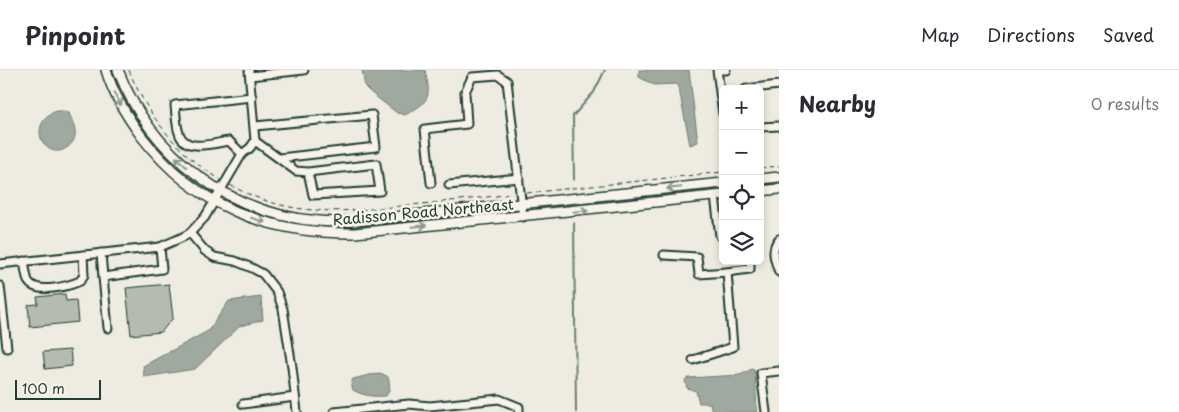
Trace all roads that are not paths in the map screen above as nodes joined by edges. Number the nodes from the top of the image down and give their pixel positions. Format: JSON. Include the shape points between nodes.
{"nodes":[{"id":1,"x":106,"y":70,"type":"edge"},
{"id":2,"x":118,"y":70,"type":"edge"},
{"id":3,"x":304,"y":70,"type":"edge"},
{"id":4,"x":719,"y":70,"type":"edge"},
{"id":5,"x":726,"y":70,"type":"edge"},
{"id":6,"x":250,"y":73,"type":"edge"},
{"id":7,"x":720,"y":85,"type":"edge"},
{"id":8,"x":779,"y":85,"type":"edge"},
{"id":9,"x":764,"y":87,"type":"edge"},
{"id":10,"x":252,"y":97,"type":"junction"},
{"id":11,"x":255,"y":126,"type":"junction"},
{"id":12,"x":779,"y":126,"type":"edge"},
{"id":13,"x":764,"y":127,"type":"edge"},
{"id":14,"x":255,"y":141,"type":"junction"},
{"id":15,"x":242,"y":154,"type":"junction"},
{"id":16,"x":280,"y":158,"type":"junction"},
{"id":17,"x":308,"y":172,"type":"junction"},
{"id":18,"x":779,"y":177,"type":"edge"},
{"id":19,"x":518,"y":178,"type":"junction"},
{"id":20,"x":764,"y":179,"type":"edge"},
{"id":21,"x":431,"y":183,"type":"dead end"},
{"id":22,"x":719,"y":183,"type":"edge"},
{"id":23,"x":449,"y":185,"type":"dead end"},
{"id":24,"x":779,"y":189,"type":"edge"},
{"id":25,"x":220,"y":191,"type":"junction"},
{"id":26,"x":764,"y":191,"type":"edge"},
{"id":27,"x":719,"y":196,"type":"edge"},
{"id":28,"x":215,"y":201,"type":"junction"},
{"id":29,"x":522,"y":204,"type":"junction"},
{"id":30,"x":523,"y":216,"type":"junction"},
{"id":31,"x":190,"y":233,"type":"junction"},
{"id":32,"x":779,"y":239,"type":"edge"},
{"id":33,"x":160,"y":247,"type":"junction"},
{"id":34,"x":101,"y":253,"type":"junction"},
{"id":35,"x":84,"y":255,"type":"junction"},
{"id":36,"x":664,"y":255,"type":"dead end"},
{"id":37,"x":24,"y":261,"type":"junction"},
{"id":38,"x":0,"y":264,"type":"edge"},
{"id":39,"x":750,"y":265,"type":"edge"},
{"id":40,"x":727,"y":272,"type":"junction"},
{"id":41,"x":779,"y":272,"type":"edge"},
{"id":42,"x":103,"y":277,"type":"junction"},
{"id":43,"x":0,"y":286,"type":"edge"},
{"id":44,"x":108,"y":328,"type":"dead end"},
{"id":45,"x":7,"y":348,"type":"dead end"},
{"id":46,"x":692,"y":360,"type":"dead end"},
{"id":47,"x":779,"y":371,"type":"edge"},
{"id":48,"x":296,"y":397,"type":"junction"},
{"id":49,"x":243,"y":404,"type":"dead end"},
{"id":50,"x":297,"y":412,"type":"edge"},
{"id":51,"x":334,"y":412,"type":"edge"},
{"id":52,"x":519,"y":412,"type":"edge"},
{"id":53,"x":766,"y":412,"type":"edge"}],
"edges":[{"from":1,"to":28,"type":"main road","name":"Radisson Road Northeast","one_way":true,"via":[[123,108],[158,158]]},
{"from":25,"to":2,"type":"main road","name":"Radisson Road Northeast","one_way":true,"via":[[168,151],[130,98]]},
{"from":3,"to":6,"type":"street"},
{"from":4,"to":5,"type":"street"},
{"from":4,"to":7,"type":"street"},
{"from":6,"to":10,"type":"street"},
{"from":8,"to":9,"type":"street"},
{"from":10,"to":11,"type":"street"},
{"from":10,"to":15,"type":"street","via":[[175,105],[178,132],[186,143],[229,141]]},
{"from":11,"to":14,"type":"street"},
{"from":11,"to":16,"type":"street","via":[[372,115],[376,147]]},
{"from":12,"to":13,"type":"street"},
{"from":14,"to":15,"type":"street"},
{"from":14,"to":16,"type":"street"},
{"from":15,"to":25,"type":"street"},
{"from":16,"to":17,"type":"street","via":[[296,171]]},
{"from":17,"to":17,"type":"street","via":[[313,195],[380,191],[376,164]]},
{"from":18,"to":20,"type":"main road"},
{"from":19,"to":21,"type":"street","via":[[506,80],[498,75],[472,77],[465,92],[467,124],[425,129]]},
{"from":19,"to":23,"type":"street"},
{"from":19,"to":29,"type":"street"},
{"from":22,"to":29,"type":"main road","name":"Radisson Road Northeast","one_way":true},
{"from":24,"to":26,"type":"main road"},
{"from":25,"to":28,"type":"street"},
{"from":25,"to":29,"type":"main road","name":"Radisson Road Northeast","via":[[262,210],[321,222]]},
{"from":30,"to":27,"type":"main road","name":"Radisson Road Northeast","one_way":true},
{"from":28,"to":30,"type":"main road","name":"Radisson Road Northeast","one_way":true,"via":[[261,222],[301,231],[332,233]]},
{"from":28,"to":31,"type":"street"},
{"from":29,"to":30,"type":"street"},
{"from":31,"to":33,"type":"street"},
{"from":31,"to":48,"type":"street","via":[[214,257],[235,261],[263,274],[277,292],[283,309]]},
{"from":32,"to":41,"type":"street","via":[[774,249]]},
{"from":33,"to":34,"type":"street"},
{"from":33,"to":42,"type":"street","via":[[162,269]]},
{"from":34,"to":35,"type":"street"},
{"from":34,"to":42,"type":"street"},
{"from":35,"to":37,"type":"street"},
{"from":35,"to":37,"type":"street","via":[[84,275],[80,281],[56,288],[30,284]]},
{"from":36,"to":40,"type":"street","via":[[697,257],[699,274]]},
{"from":37,"to":38,"type":"street"},
{"from":39,"to":40,"type":"street","via":[[750,269]]},
{"from":40,"to":46,"type":"street","via":[[733,347]]},
{"from":42,"to":44,"type":"street"},
{"from":43,"to":45,"type":"street"},
{"from":47,"to":53,"type":"street","via":[[761,373]]},
{"from":48,"to":49,"type":"street"},
{"from":48,"to":50,"type":"street"},
{"from":51,"to":52,"type":"street","via":[[499,399],[519,407]]}]}
